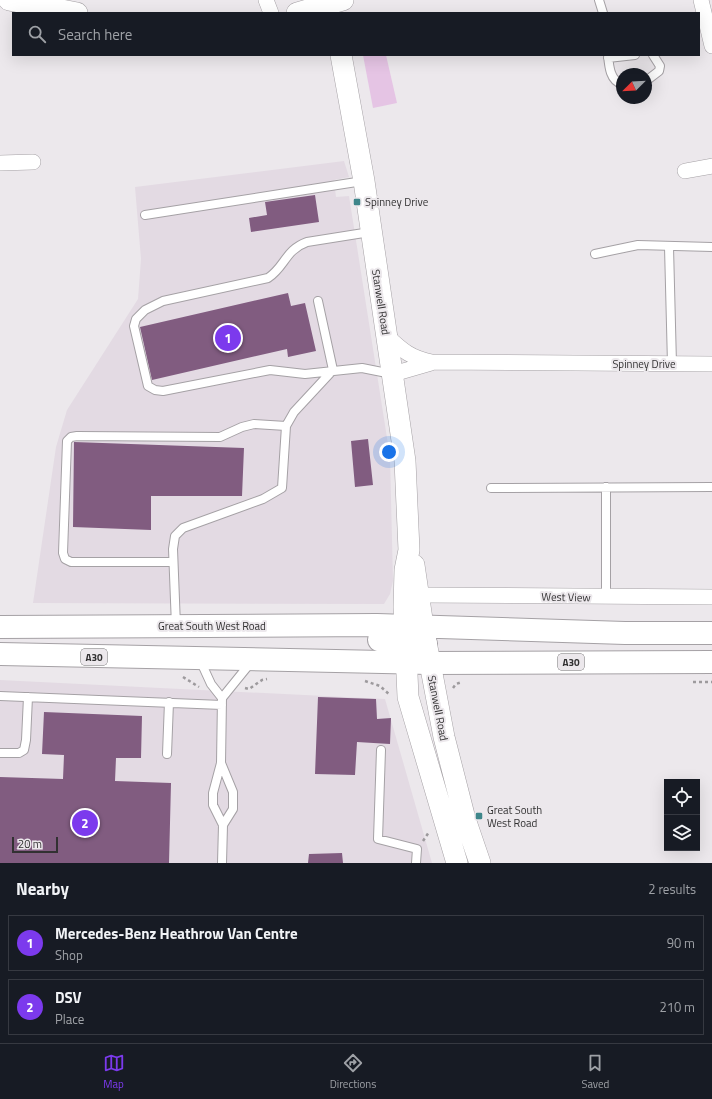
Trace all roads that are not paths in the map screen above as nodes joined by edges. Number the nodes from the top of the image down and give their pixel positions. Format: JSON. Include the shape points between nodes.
{"nodes":[{"id":1,"x":9,"y":0,"type":"edge"},
{"id":2,"x":266,"y":0,"type":"edge"},
{"id":3,"x":600,"y":0,"type":"edge"},
{"id":4,"x":701,"y":0,"type":"edge"},
{"id":5,"x":336,"y":6,"type":"edge"},
{"id":6,"x":72,"y":12,"type":"edge"},
{"id":7,"x":271,"y":12,"type":"edge"},
{"id":8,"x":303,"y":12,"type":"edge"},
{"id":9,"x":603,"y":12,"type":"edge"},
{"id":10,"x":712,"y":46,"type":"edge"},
{"id":11,"x":341,"y":56,"type":"edge"},
{"id":12,"x":608,"y":56,"type":"edge"},
{"id":13,"x":654,"y":56,"type":"edge"},
{"id":14,"x":652,"y":76,"type":"edge"},
{"id":15,"x":616,"y":81,"type":"edge"},
{"id":16,"x":33,"y":162,"type":"dead end"},
{"id":17,"x":0,"y":163,"type":"edge"},
{"id":18,"x":712,"y":166,"type":"edge"},
{"id":19,"x":685,"y":171,"type":"dead end"},
{"id":20,"x":364,"y":181,"type":"junction"},
{"id":21,"x":145,"y":215,"type":"dead end"},
{"id":22,"x":371,"y":232,"type":"junction"},
{"id":23,"x":670,"y":247,"type":"junction"},
{"id":24,"x":712,"y":247,"type":"edge"},
{"id":25,"x":595,"y":254,"type":"dead end"},
{"id":26,"x":318,"y":301,"type":"dead end"},
{"id":27,"x":387,"y":336,"type":"junction"},
{"id":28,"x":432,"y":362,"type":"junction"},
{"id":29,"x":672,"y":364,"type":"junction"},
{"id":30,"x":712,"y":364,"type":"edge"},
{"id":31,"x":333,"y":370,"type":"junction"},
{"id":32,"x":392,"y":374,"type":"junction"},
{"id":33,"x":286,"y":426,"type":"junction"},
{"id":34,"x":606,"y":487,"type":"junction"},
{"id":35,"x":712,"y":487,"type":"edge"},
{"id":36,"x":491,"y":488,"type":"dead end"},
{"id":37,"x":409,"y":550,"type":"junction"},
{"id":38,"x":173,"y":562,"type":"junction"},
{"id":39,"x":419,"y":595,"type":"junction"},
{"id":40,"x":606,"y":597,"type":"junction"},
{"id":41,"x":712,"y":597,"type":"edge"},
{"id":42,"x":0,"y":627,"type":"edge"},
{"id":43,"x":176,"y":627,"type":"junction"},
{"id":44,"x":712,"y":633,"type":"edge"},
{"id":45,"x":417,"y":640,"type":"junction"},
{"id":46,"x":0,"y":654,"type":"edge"},
{"id":47,"x":200,"y":659,"type":"junction"},
{"id":48,"x":252,"y":661,"type":"junction"},
{"id":49,"x":712,"y":662,"type":"edge"},
{"id":50,"x":405,"y":663,"type":"junction"},
{"id":51,"x":0,"y":696,"type":"edge"},
{"id":52,"x":28,"y":697,"type":"junction"},
{"id":53,"x":222,"y":701,"type":"junction"},
{"id":54,"x":169,"y":702,"type":"junction"},
{"id":55,"x":381,"y":750,"type":"dead end"},
{"id":56,"x":0,"y":753,"type":"edge"},
{"id":57,"x":167,"y":754,"type":"dead end"},
{"id":58,"x":221,"y":763,"type":"junction"},
{"id":59,"x":223,"y":826,"type":"junction"},
{"id":60,"x":222,"y":863,"type":"edge"},
{"id":61,"x":416,"y":863,"type":"edge"},
{"id":62,"x":457,"y":863,"type":"edge"},
{"id":63,"x":480,"y":863,"type":"edge"}],
"edges":[{"from":1,"to":6,"type":"street"},
{"from":2,"to":7,"type":"street"},
{"from":3,"to":9,"type":"lane"},
{"from":4,"to":10,"type":"street"},
{"from":5,"to":8,"type":"street"},
{"from":11,"to":20,"type":"street","name":"Stanwell Road"},
{"from":12,"to":15,"type":"lane","via":[[611,74]]},
{"from":13,"to":14,"type":"lane","via":[[660,66]]},
{"from":16,"to":17,"type":"street"},
{"from":18,"to":19,"type":"street"},
{"from":20,"to":21,"type":"lane"},
{"from":20,"to":22,"type":"street","name":"Stanwell Road"},
{"from":22,"to":27,"type":"street","name":"Stanwell Road"},
{"from":22,"to":31,"type":"lane","via":[[298,245],[268,278],[163,301],[145,310],[136,319],[134,326],[148,386],[155,390],[163,391],[270,370],[305,374]]},
{"from":23,"to":24,"type":"lane"},
{"from":23,"to":25,"type":"lane","via":[[638,245]]},
{"from":23,"to":29,"type":"lane"},
{"from":26,"to":31,"type":"lane"},
{"from":27,"to":28,"type":"street","name":"Spinney Drive","via":[[415,359]]},
{"from":27,"to":32,"type":"street","name":"Stanwell Road"},
{"from":28,"to":29,"type":"street","name":"Spinney Drive"},
{"from":28,"to":32,"type":"street","name":"Spinney Drive"},
{"from":29,"to":30,"type":"street","name":"Spinney Drive"},
{"from":31,"to":32,"type":"lane","via":[[362,368]]},
{"from":31,"to":33,"type":"lane","via":[[294,412]]},
{"from":32,"to":37,"type":"street","name":"Stanwell Road","via":[[405,461]]},
{"from":33,"to":38,"type":"lane","via":[[282,488],[263,499],[182,528],[175,536]]},
{"from":33,"to":38,"type":"lane","via":[[254,424],[220,437],[77,436],[67,441],[63,553],[65,559],[71,562]]},
{"from":34,"to":35,"type":"lane"},
{"from":34,"to":36,"type":"lane"},
{"from":34,"to":40,"type":"lane"},
{"from":37,"to":39,"type":"street","name":"Stanwell Road","via":[[415,567]]},
{"from":37,"to":45,"type":"street","name":"Stanwell Road","via":[[405,570]]},
{"from":38,"to":43,"type":"lane"},
{"from":39,"to":40,"type":"street","name":"West View"},
{"from":39,"to":45,"type":"street","name":"Stanwell Road"},
{"from":40,"to":41,"type":"street","name":"West View"},
{"from":42,"to":43,"type":"highway","name":"Great South West Road","number":"A30"},
{"from":43,"to":45,"type":"highway","name":"Great South West Road","number":"A30","via":[[241,626]]},
{"from":44,"to":45,"type":"highway","name":"Great South West Road","number":"A30","via":[[625,633]]},
{"from":45,"to":49,"type":"highway","name":"Great South West Road","number":"A30"},
{"from":45,"to":50,"type":"highway","name":"Great South West Road","number":"A30"},
{"from":45,"to":63,"type":"street","name":"Stanwell Road","via":[[465,819]]},
{"from":46,"to":47,"type":"highway","name":"Great South West Road","number":"A30"},
{"from":47,"to":48,"type":"highway","name":"Great South West Road","number":"A30"},
{"from":47,"to":53,"type":"lane"},
{"from":48,"to":50,"type":"highway","name":"Great South West Road","number":"A30"},
{"from":48,"to":53,"type":"lane"},
{"from":50,"to":62,"type":"street","name":"Stanwell Road","via":[[408,697]]},
{"from":51,"to":52,"type":"lane"},
{"from":52,"to":54,"type":"lane"},
{"from":52,"to":56,"type":"lane","via":[[24,750],[19,753]]},
{"from":53,"to":54,"type":"lane"},
{"from":53,"to":58,"type":"lane"},
{"from":54,"to":57,"type":"lane"},
{"from":55,"to":61,"type":"lane","via":[[378,839],[417,849]]},
{"from":58,"to":59,"type":"lane","via":[[213,793],[213,804]]},
{"from":58,"to":59,"type":"lane","via":[[233,792],[233,809]]},
{"from":59,"to":60,"type":"lane"}]}
